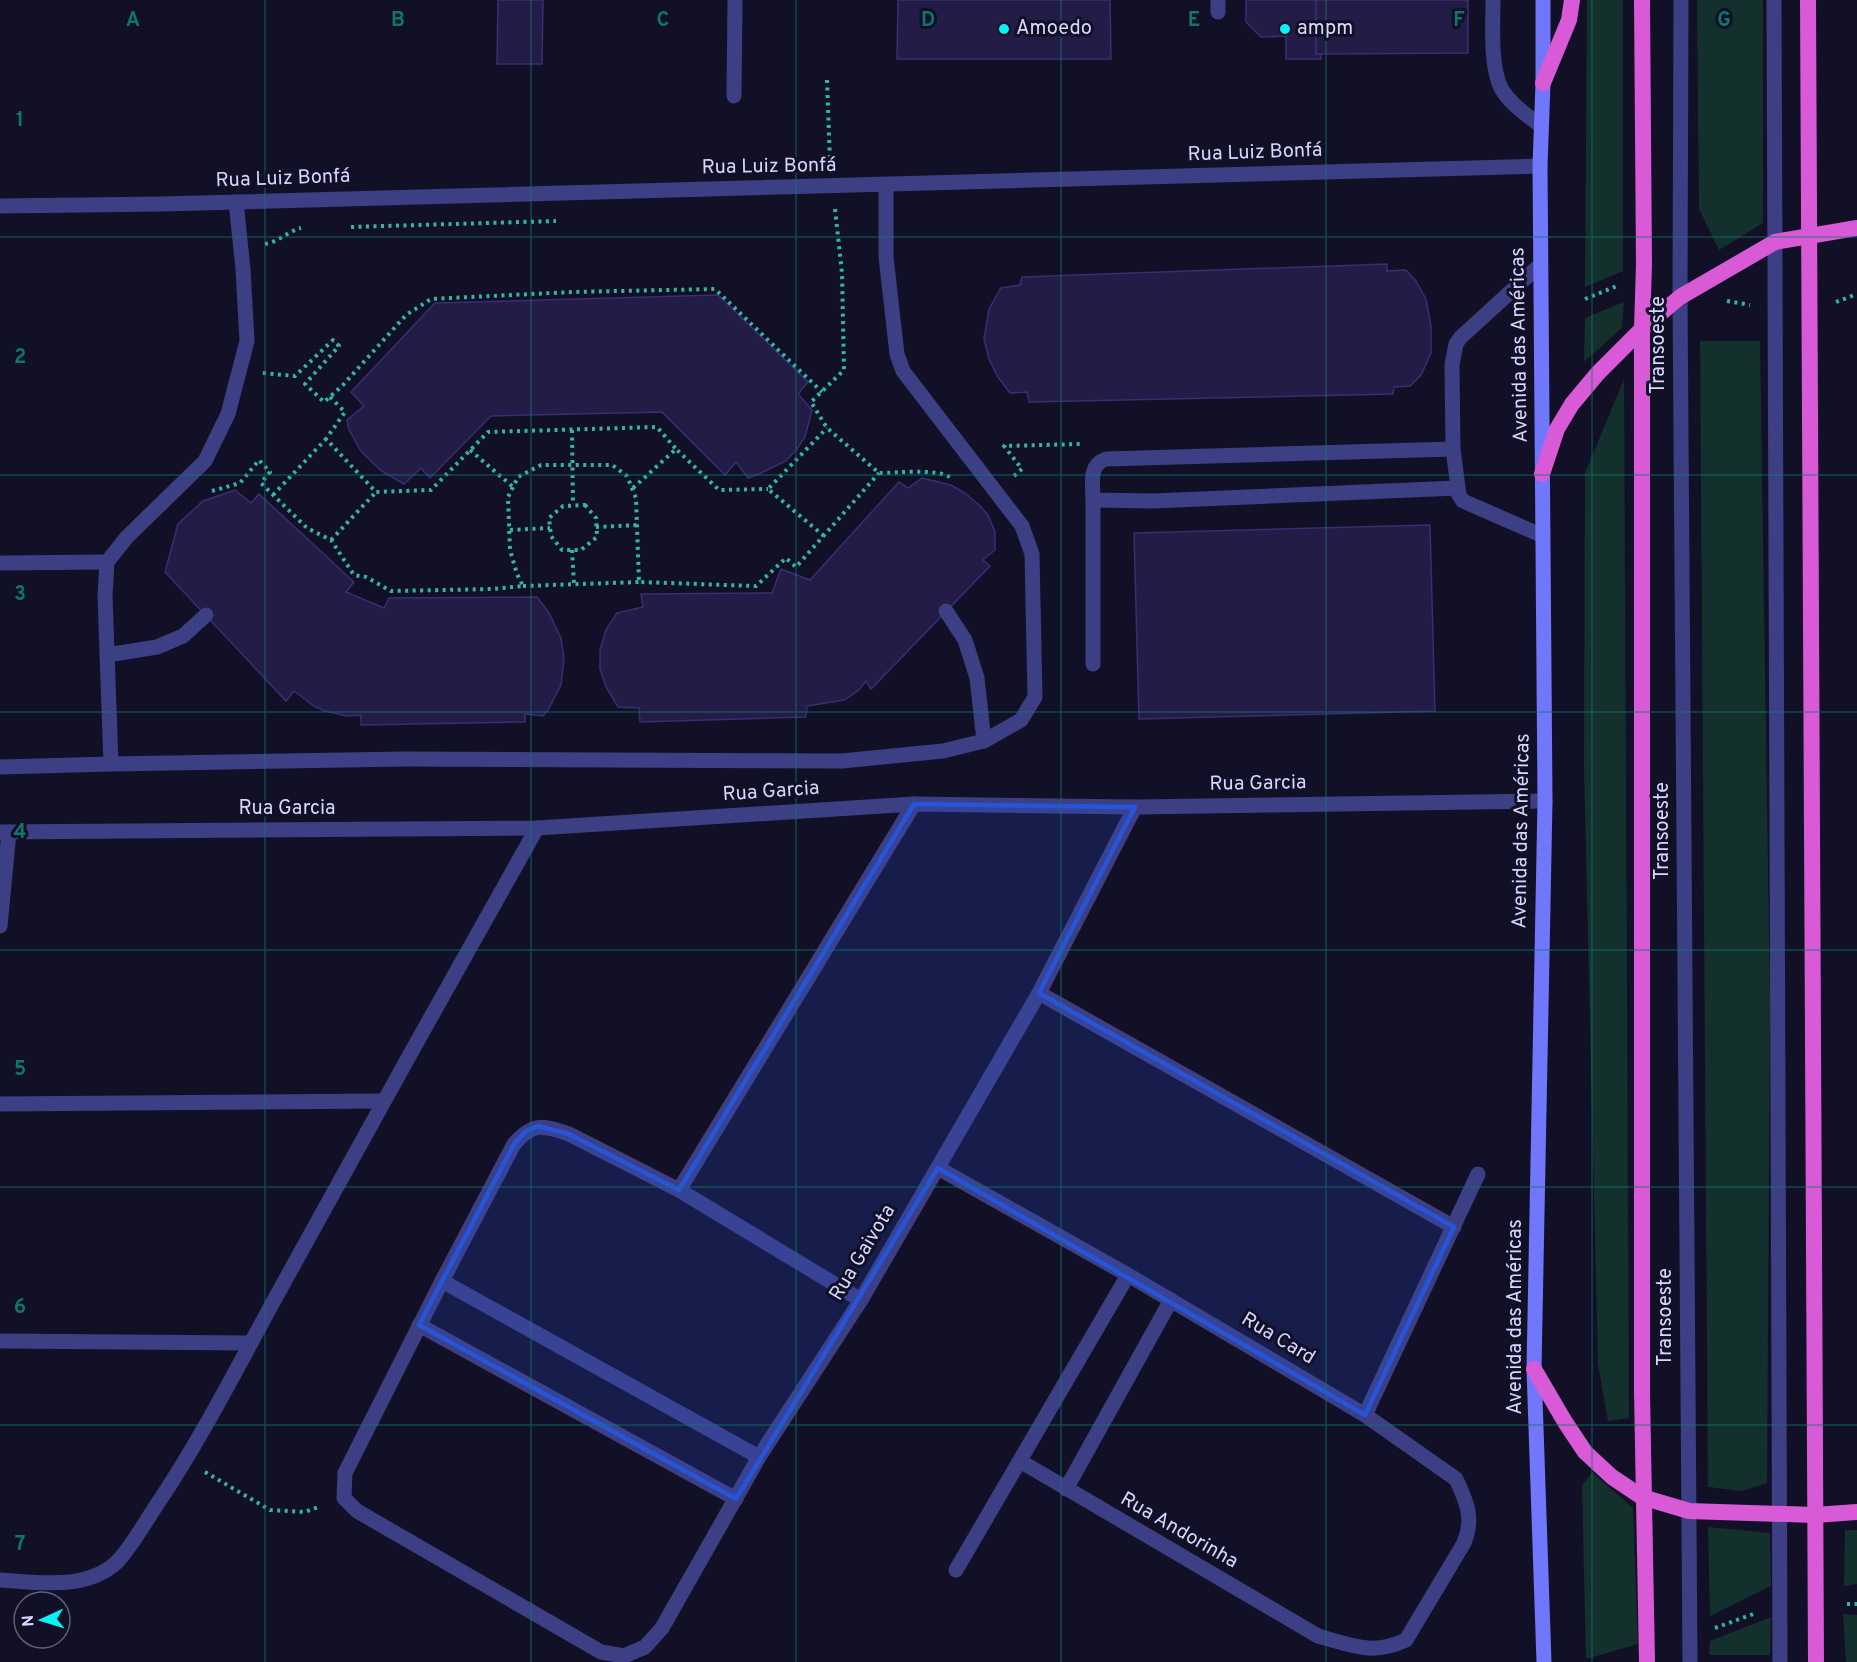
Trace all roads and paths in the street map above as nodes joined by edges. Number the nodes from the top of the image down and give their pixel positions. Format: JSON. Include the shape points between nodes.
{"nodes":[{"id":1,"x":735,"y":0,"type":"edge"},
{"id":2,"x":1493,"y":0,"type":"edge"},
{"id":3,"x":1543,"y":0,"type":"edge"},
{"id":4,"x":1572,"y":0,"type":"edge"},
{"id":5,"x":1642,"y":0,"type":"edge"},
{"id":6,"x":1681,"y":0,"type":"edge"},
{"id":7,"x":1774,"y":0,"type":"edge"},
{"id":8,"x":1808,"y":0,"type":"edge"},
{"id":9,"x":827,"y":80,"type":"dead end"},
{"id":10,"x":1543,"y":83,"type":"junction"},
{"id":11,"x":734,"y":96,"type":"dead end"},
{"id":12,"x":1541,"y":126,"type":"junction"},
{"id":13,"x":830,"y":162,"type":"dead end"},
{"id":14,"x":1539,"y":166,"type":"junction"},
{"id":15,"x":886,"y":185,"type":"junction"},
{"id":16,"x":236,"y":202,"type":"junction"},
{"id":17,"x":834,"y":204,"type":"dead end"},
{"id":18,"x":0,"y":206,"type":"edge"},
{"id":19,"x":1857,"y":228,"type":"edge"},
{"id":20,"x":1808,"y":235,"type":"junction"},
{"id":21,"x":1774,"y":242,"type":"junction"},
{"id":22,"x":1540,"y":265,"type":"junction"},
{"id":23,"x":1620,"y":285,"type":"dead end"},
{"id":24,"x":1857,"y":294,"type":"edge"},
{"id":25,"x":1680,"y":297,"type":"junction"},
{"id":26,"x":1585,"y":299,"type":"dead end"},
{"id":27,"x":1727,"y":301,"type":"dead end"},
{"id":28,"x":1836,"y":302,"type":"dead end"},
{"id":29,"x":1758,"y":307,"type":"dead end"},
{"id":30,"x":1642,"y":329,"type":"junction"},
{"id":31,"x":239,"y":371,"type":"junction"},
{"id":32,"x":822,"y":392,"type":"junction"},
{"id":33,"x":330,"y":397,"type":"junction"},
{"id":34,"x":827,"y":428,"type":"junction"},
{"id":35,"x":572,"y":430,"type":"junction"},
{"id":36,"x":326,"y":439,"type":"junction"},
{"id":37,"x":1068,"y":444,"type":"dead end"},
{"id":38,"x":676,"y":448,"type":"junction"},
{"id":39,"x":1453,"y":449,"type":"junction"},
{"id":40,"x":470,"y":450,"type":"junction"},
{"id":41,"x":573,"y":465,"type":"junction"},
{"id":42,"x":879,"y":473,"type":"junction"},
{"id":43,"x":1542,"y":474,"type":"junction"},
{"id":44,"x":956,"y":482,"type":"dead end"},
{"id":45,"x":513,"y":487,"type":"junction"},
{"id":46,"x":633,"y":488,"type":"junction"},
{"id":47,"x":1457,"y":488,"type":"junction"},
{"id":48,"x":768,"y":489,"type":"junction"},
{"id":49,"x":376,"y":492,"type":"junction"},
{"id":50,"x":995,"y":492,"type":"junction"},
{"id":51,"x":206,"y":493,"type":"dead end"},
{"id":52,"x":273,"y":495,"type":"junction"},
{"id":53,"x":1093,"y":500,"type":"junction"},
{"id":54,"x":573,"y":505,"type":"junction"},
{"id":55,"x":638,"y":525,"type":"junction"},
{"id":56,"x":596,"y":527,"type":"junction"},
{"id":57,"x":550,"y":528,"type":"junction"},
{"id":58,"x":510,"y":530,"type":"junction"},
{"id":59,"x":824,"y":536,"type":"junction"},
{"id":60,"x":1543,"y":536,"type":"junction"},
{"id":61,"x":331,"y":540,"type":"junction"},
{"id":62,"x":572,"y":550,"type":"junction"},
{"id":63,"x":0,"y":562,"type":"edge"},
{"id":64,"x":107,"y":562,"type":"junction"},
{"id":65,"x":639,"y":582,"type":"junction"},
{"id":66,"x":574,"y":584,"type":"junction"},
{"id":67,"x":523,"y":586,"type":"junction"},
{"id":68,"x":946,"y":611,"type":"dead end"},
{"id":69,"x":206,"y":615,"type":"dead end"},
{"id":70,"x":107,"y":655,"type":"junction"},
{"id":71,"x":1094,"y":664,"type":"dead end"},
{"id":72,"x":984,"y":741,"type":"junction"},
{"id":73,"x":111,"y":764,"type":"junction"},
{"id":74,"x":0,"y":767,"type":"edge"},
{"id":75,"x":1545,"y":801,"type":"junction"},
{"id":76,"x":914,"y":804,"type":"junction"},
{"id":77,"x":1135,"y":807,"type":"junction"},
{"id":78,"x":537,"y":828,"type":"junction"},
{"id":79,"x":4,"y":832,"type":"edge"},
{"id":80,"x":0,"y":926,"type":"edge"},
{"id":81,"x":1039,"y":993,"type":"junction"},
{"id":82,"x":383,"y":1101,"type":"junction"},
{"id":83,"x":0,"y":1104,"type":"edge"},
{"id":84,"x":938,"y":1168,"type":"junction"},
{"id":85,"x":1478,"y":1174,"type":"dead end"},
{"id":86,"x":679,"y":1190,"type":"junction"},
{"id":87,"x":1454,"y":1227,"type":"junction"},
{"id":88,"x":1128,"y":1275,"type":"junction"},
{"id":89,"x":442,"y":1281,"type":"junction"},
{"id":90,"x":861,"y":1300,"type":"junction"},
{"id":91,"x":1171,"y":1300,"type":"junction"},
{"id":92,"x":419,"y":1325,"type":"junction"},
{"id":93,"x":0,"y":1341,"type":"edge"},
{"id":94,"x":251,"y":1343,"type":"junction"},
{"id":95,"x":1534,"y":1370,"type":"junction"},
{"id":96,"x":1365,"y":1415,"type":"junction"},
{"id":97,"x":759,"y":1457,"type":"junction"},
{"id":98,"x":1020,"y":1461,"type":"junction"},
{"id":99,"x":186,"y":1462,"type":"junction"},
{"id":100,"x":1066,"y":1489,"type":"junction"},
{"id":101,"x":1642,"y":1497,"type":"junction"},
{"id":102,"x":344,"y":1498,"type":"junction"},
{"id":103,"x":736,"y":1499,"type":"junction"},
{"id":104,"x":1689,"y":1511,"type":"junction"},
{"id":105,"x":1857,"y":1512,"type":"edge"},
{"id":106,"x":1778,"y":1514,"type":"junction"},
{"id":107,"x":1815,"y":1515,"type":"junction"},
{"id":108,"x":956,"y":1570,"type":"dead end"},
{"id":109,"x":0,"y":1580,"type":"edge"},
{"id":110,"x":1847,"y":1604,"type":"dead end"},
{"id":111,"x":1857,"y":1604,"type":"edge"},
{"id":112,"x":1766,"y":1609,"type":"dead end"},
{"id":113,"x":1706,"y":1632,"type":"dead end"},
{"id":114,"x":1318,"y":1636,"type":"joint"},
{"id":115,"x":1544,"y":1662,"type":"edge"},
{"id":116,"x":1647,"y":1662,"type":"edge"},
{"id":117,"x":1690,"y":1662,"type":"edge"},
{"id":118,"x":1780,"y":1662,"type":"edge"},
{"id":119,"x":1816,"y":1662,"type":"edge"}],
"edges":[{"from":1,"to":11,"type":"street"},
{"from":2,"to":12,"type":"street","via":[[1495,62],[1501,88],[1513,104]]},
{"from":3,"to":10,"type":"main road","name":"Avenida das Américas"},
{"from":4,"to":10,"type":"highway","via":[[1569,20]]},
{"from":5,"to":30,"type":"highway"},
{"from":6,"to":25,"type":"street","name":"Transoeste"},
{"from":7,"to":21,"type":"street"},
{"from":8,"to":20,"type":"highway"},
{"from":9,"to":13,"type":"path"},
{"from":10,"to":12,"type":"main road","name":"Avenida das Américas"},
{"from":12,"to":14,"type":"main road","name":"Avenida das Américas"},
{"from":14,"to":15,"type":"street","name":"Rua Luiz Bonfá"},
{"from":14,"to":22,"type":"main road","name":"Avenida das Américas"},
{"from":15,"to":16,"type":"street","name":"Rua Luiz Bonfá"},
{"from":15,"to":50,"type":"street","via":[[886,257],[897,354],[903,371]]},
{"from":16,"to":18,"type":"street","name":"Rua Luiz Bonfá"},
{"from":16,"to":31,"type":"street","via":[[247,340]]},
{"from":17,"to":32,"type":"path","via":[[842,273],[844,370]]},
{"from":19,"to":20,"type":"highway"},
{"from":20,"to":21,"type":"highway"},
{"from":20,"to":107,"type":"highway"},
{"from":21,"to":25,"type":"highway"},
{"from":21,"to":106,"type":"street"},
{"from":22,"to":39,"type":"street","via":[[1456,344],[1452,365]]},
{"from":22,"to":43,"type":"main road","name":"Avenida das Américas"},
{"from":23,"to":26,"type":"path"},
{"from":24,"to":28,"type":"path"},
{"from":25,"to":30,"type":"highway"},
{"from":25,"to":104,"type":"street","name":"Transoeste"},
{"from":27,"to":29,"type":"path"},
{"from":30,"to":43,"type":"highway","via":[[1572,404],[1557,429]]},
{"from":30,"to":101,"type":"highway"},
{"from":31,"to":33,"type":"path","via":[[295,376],[333,340],[339,346],[305,384],[324,402]]},
{"from":31,"to":64,"type":"street","via":[[228,414],[205,461],[127,537]]},
{"from":32,"to":33,"type":"path","via":[[716,289],[430,299],[406,315]]},
{"from":32,"to":34,"type":"path","via":[[812,402]]},
{"from":33,"to":36,"type":"path","via":[[345,411]]},
{"from":34,"to":42,"type":"path"},
{"from":34,"to":48,"type":"path"},
{"from":35,"to":38,"type":"path","via":[[657,427]]},
{"from":35,"to":40,"type":"path","via":[[488,432]]},
{"from":35,"to":41,"type":"path"},
{"from":36,"to":49,"type":"path"},
{"from":36,"to":52,"type":"path"},
{"from":37,"to":50,"type":"path","via":[[1004,446],[1022,469]]},
{"from":38,"to":46,"type":"path"},
{"from":38,"to":48,"type":"path","via":[[719,490]]},
{"from":39,"to":47,"type":"street"},
{"from":39,"to":53,"type":"street","via":[[1106,459],[1092,473]]},
{"from":40,"to":45,"type":"path"},
{"from":40,"to":49,"type":"path","via":[[431,490]]},
{"from":41,"to":45,"type":"path","via":[[541,465],[518,477]]},
{"from":41,"to":46,"type":"path","via":[[612,465],[627,476]]},
{"from":41,"to":54,"type":"path"},
{"from":42,"to":44,"type":"path","via":[[932,471]]},
{"from":42,"to":59,"type":"path"},
{"from":43,"to":60,"type":"main road","name":"Avenida das Américas"},
{"from":45,"to":58,"type":"path","via":[[508,497]]},
{"from":46,"to":55,"type":"path"},
{"from":47,"to":53,"type":"street"},
{"from":47,"to":60,"type":"street","via":[[1463,501]]},
{"from":48,"to":59,"type":"path"},
{"from":49,"to":61,"type":"path"},
{"from":50,"to":72,"type":"street","via":[[1022,526],[1032,554],[1035,697],[1021,720]]},
{"from":51,"to":52,"type":"path","via":[[240,483],[259,460],[270,472],[261,483]]},
{"from":52,"to":61,"type":"path","via":[[307,528]]},
{"from":53,"to":71,"type":"street"},
{"from":54,"to":56,"type":"path","via":[[585,505],[596,518]]},
{"from":54,"to":57,"type":"path","via":[[563,506],[549,518]]},
{"from":55,"to":56,"type":"path"},
{"from":55,"to":65,"type":"path"},
{"from":56,"to":62,"type":"path","via":[[597,537],[581,550]]},
{"from":57,"to":58,"type":"path"},
{"from":57,"to":62,"type":"path","via":[[562,550]]},
{"from":58,"to":67,"type":"path","via":[[510,550]]},
{"from":59,"to":65,"type":"path","via":[[796,567],[786,558],[756,586]]},
{"from":60,"to":75,"type":"main road","name":"Avenida das Américas"},
{"from":61,"to":67,"type":"path","via":[[354,574],[391,591]]},
{"from":62,"to":66,"type":"path"},
{"from":63,"to":64,"type":"street"},
{"from":64,"to":70,"type":"street"},
{"from":65,"to":66,"type":"path"},
{"from":66,"to":67,"type":"path"},
{"from":68,"to":72,"type":"street","via":[[964,640],[977,678]]},
{"from":69,"to":70,"type":"street","via":[[183,636],[157,648]]},
{"from":70,"to":73,"type":"street"},
{"from":72,"to":73,"type":"street","via":[[943,751],[842,761],[405,759]]},
{"from":73,"to":74,"type":"street"},
{"from":75,"to":77,"type":"street","name":"Rua Garcia"},
{"from":75,"to":95,"type":"main road","name":"Avenida das Américas"},
{"from":76,"to":77,"type":"street","name":"Rua Garcia"},
{"from":76,"to":78,"type":"street","name":"Rua Garcia"},
{"from":76,"to":86,"type":"street"},
{"from":77,"to":81,"type":"street","name":"Rua Gaivota"},
{"from":78,"to":79,"type":"street","name":"Rua Garcia"},
{"from":78,"to":82,"type":"street"},
{"from":79,"to":80,"type":"street"},
{"from":81,"to":84,"type":"street","name":"Rua Gaivota"},
{"from":81,"to":87,"type":"street"},
{"from":82,"to":83,"type":"street"},
{"from":82,"to":94,"type":"street"},
{"from":84,"to":88,"type":"street","name":"Rua Card"},
{"from":84,"to":90,"type":"street","name":"Rua Gaivota"},
{"from":85,"to":87,"type":"street"},
{"from":86,"to":89,"type":"street","via":[[570,1134],[538,1126],[526,1131],[514,1144]]},
{"from":86,"to":90,"type":"street"},
{"from":87,"to":96,"type":"street"},
{"from":88,"to":91,"type":"street","name":"Rua Card"},
{"from":88,"to":98,"type":"street"},
{"from":89,"to":92,"type":"street"},
{"from":89,"to":97,"type":"street"},
{"from":90,"to":97,"type":"street","name":"Rua Gaivota"},
{"from":91,"to":96,"type":"street","name":"Rua Card"},
{"from":91,"to":100,"type":"street"},
{"from":92,"to":102,"type":"street","via":[[345,1473]]},
{"from":92,"to":103,"type":"street"},
{"from":93,"to":94,"type":"street"},
{"from":94,"to":99,"type":"street"},
{"from":95,"to":101,"type":"highway","via":[[1585,1452]]},
{"from":95,"to":115,"type":"main road","name":"Avenida das Américas"},
{"from":96,"to":114,"type":"street","name":"Rua Card","via":[[1456,1479],[1470,1530],[1406,1640],[1364,1649]]},
{"from":97,"to":103,"type":"street","name":"Rua Gaivota"},
{"from":98,"to":100,"type":"street","name":"Rua Andorinha"},
{"from":98,"to":108,"type":"street"},
{"from":99,"to":102,"type":"path","via":[[270,1510],[305,1512]]},
{"from":99,"to":109,"type":"street","via":[[116,1563],[76,1581]]},
{"from":100,"to":114,"type":"street","name":"Rua Andorinha"},
{"from":101,"to":104,"type":"highway"},
{"from":101,"to":116,"type":"highway"},
{"from":102,"to":103,"type":"street","name":"Rua Gaivota","via":[[357,1511],[601,1652],[624,1656],[645,1647],[662,1628]]},
{"from":104,"to":106,"type":"highway"},
{"from":104,"to":117,"type":"street","name":"Transoeste"},
{"from":105,"to":107,"type":"highway"},
{"from":106,"to":107,"type":"highway"},
{"from":106,"to":118,"type":"street"},
{"from":107,"to":119,"type":"highway"},
{"from":110,"to":111,"type":"path"},
{"from":112,"to":113,"type":"path"}]}
